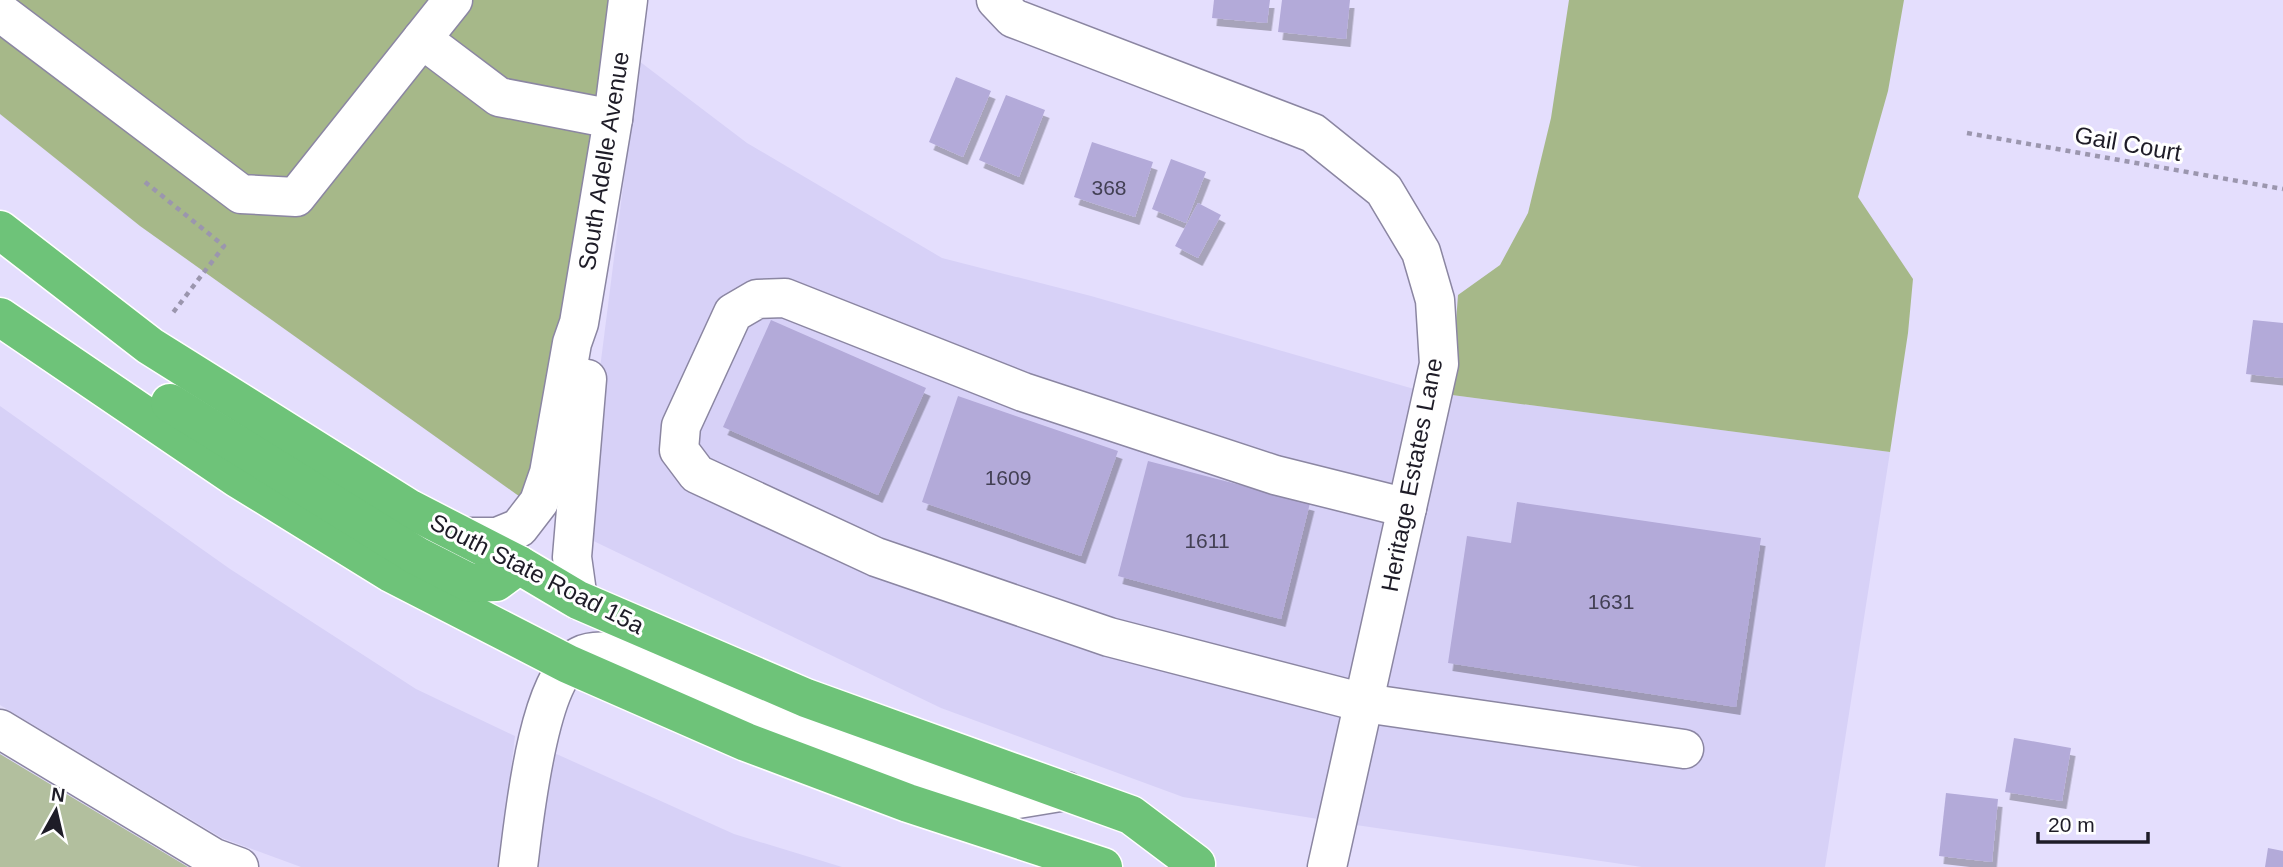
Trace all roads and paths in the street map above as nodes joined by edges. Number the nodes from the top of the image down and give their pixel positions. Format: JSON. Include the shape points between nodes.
{"nodes":[{"id":1,"x":453,"y":0,"type":"edge"},
{"id":2,"x":628,"y":0,"type":"edge"},
{"id":3,"x":996,"y":0,"type":"edge"},
{"id":4,"x":0,"y":12,"type":"edge"},
{"id":5,"x":422,"y":39,"type":"junction"},
{"id":6,"x":613,"y":119,"type":"junction"},
{"id":7,"x":1967,"y":133,"type":"dead end"},
{"id":8,"x":145,"y":181,"type":"dead end"},
{"id":9,"x":2283,"y":189,"type":"edge"},
{"id":10,"x":0,"y":230,"type":"edge"},
{"id":11,"x":169,"y":318,"type":"dead end"},
{"id":12,"x":579,"y":323,"type":"junction"},
{"id":13,"x":13,"y":326,"type":"edge"},
{"id":14,"x":1407,"y":508,"type":"junction"},
{"id":15,"x":464,"y":537,"type":"junction"},
{"id":16,"x":519,"y":565,"type":"junction"},
{"id":17,"x":578,"y":600,"type":"junction"},
{"id":18,"x":568,"y":664,"type":"junction"},
{"id":19,"x":1364,"y":703,"type":"junction"},
{"id":20,"x":0,"y":729,"type":"edge"},
{"id":21,"x":1684,"y":749,"type":"dead end"},
{"id":22,"x":1066,"y":791,"type":"junction"},
{"id":23,"x":1193,"y":866,"type":"edge"},
{"id":24,"x":239,"y":867,"type":"edge"},
{"id":25,"x":518,"y":867,"type":"edge"},
{"id":26,"x":1103,"y":867,"type":"edge"},
{"id":27,"x":1327,"y":867,"type":"edge"}],
"edges":[{"from":1,"to":5,"type":"street"},
{"from":2,"to":6,"type":"street","name":"South Adelle Avenue"},
{"from":3,"to":14,"type":"street","name":"Heritage Estates Lane","via":[[1013,18],[1313,133],[1384,190],[1422,252],[1436,300],[1439,364]]},
{"from":4,"to":5,"type":"street","via":[[241,194],[296,197]]},
{"from":5,"to":6,"type":"street","via":[[499,97]]},
{"from":6,"to":12,"type":"street","name":"South Adelle Avenue"},
{"from":7,"to":9,"type":"path","name":"Gail Court"},
{"from":8,"to":11,"type":"path","via":[[224,246]]},
{"from":10,"to":15,"type":"highway","name":"South State Road 15a","via":[[150,346],[410,509]]},
{"from":12,"to":15,"type":"street","name":"South Adelle Avenue","via":[[549,474],[539,502],[519,528],[497,537]]},
{"from":12,"to":17,"type":"street","name":"South Adelle Avenue","via":[[589,352],[572,557]]},
{"from":13,"to":16,"type":"highway","via":[[81,345],[406,548],[470,583],[496,582]]},
{"from":13,"to":18,"type":"highway","via":[[237,478],[391,573]]},
{"from":14,"to":19,"type":"street","name":"Heritage Estates Lane"},
{"from":14,"to":19,"type":"street","via":[[1275,475],[1023,393],[785,298],[757,299],[733,313],[681,426],[679,450],[696,474],[876,557],[1109,637]]},
{"from":15,"to":16,"type":"highway","name":"South State Road 15a"},
{"from":16,"to":17,"type":"highway","name":"South State Road 15a"},
{"from":17,"to":22,"type":"highway","name":"South State Road 15a","via":[[806,698]]},
{"from":18,"to":22,"type":"street","via":[[598,651],[638,657],[920,770],[1012,800]]},
{"from":18,"to":25,"type":"street","via":[[549,698],[538,738]]},
{"from":18,"to":26,"type":"highway","via":[[746,742],[908,803]]},
{"from":19,"to":21,"type":"street"},
{"from":19,"to":27,"type":"street","name":"Heritage Estates Lane"},
{"from":20,"to":24,"type":"street","via":[[214,858]]},
{"from":22,"to":23,"type":"highway","name":"South State Road 15a","via":[[1131,815]]}]}
